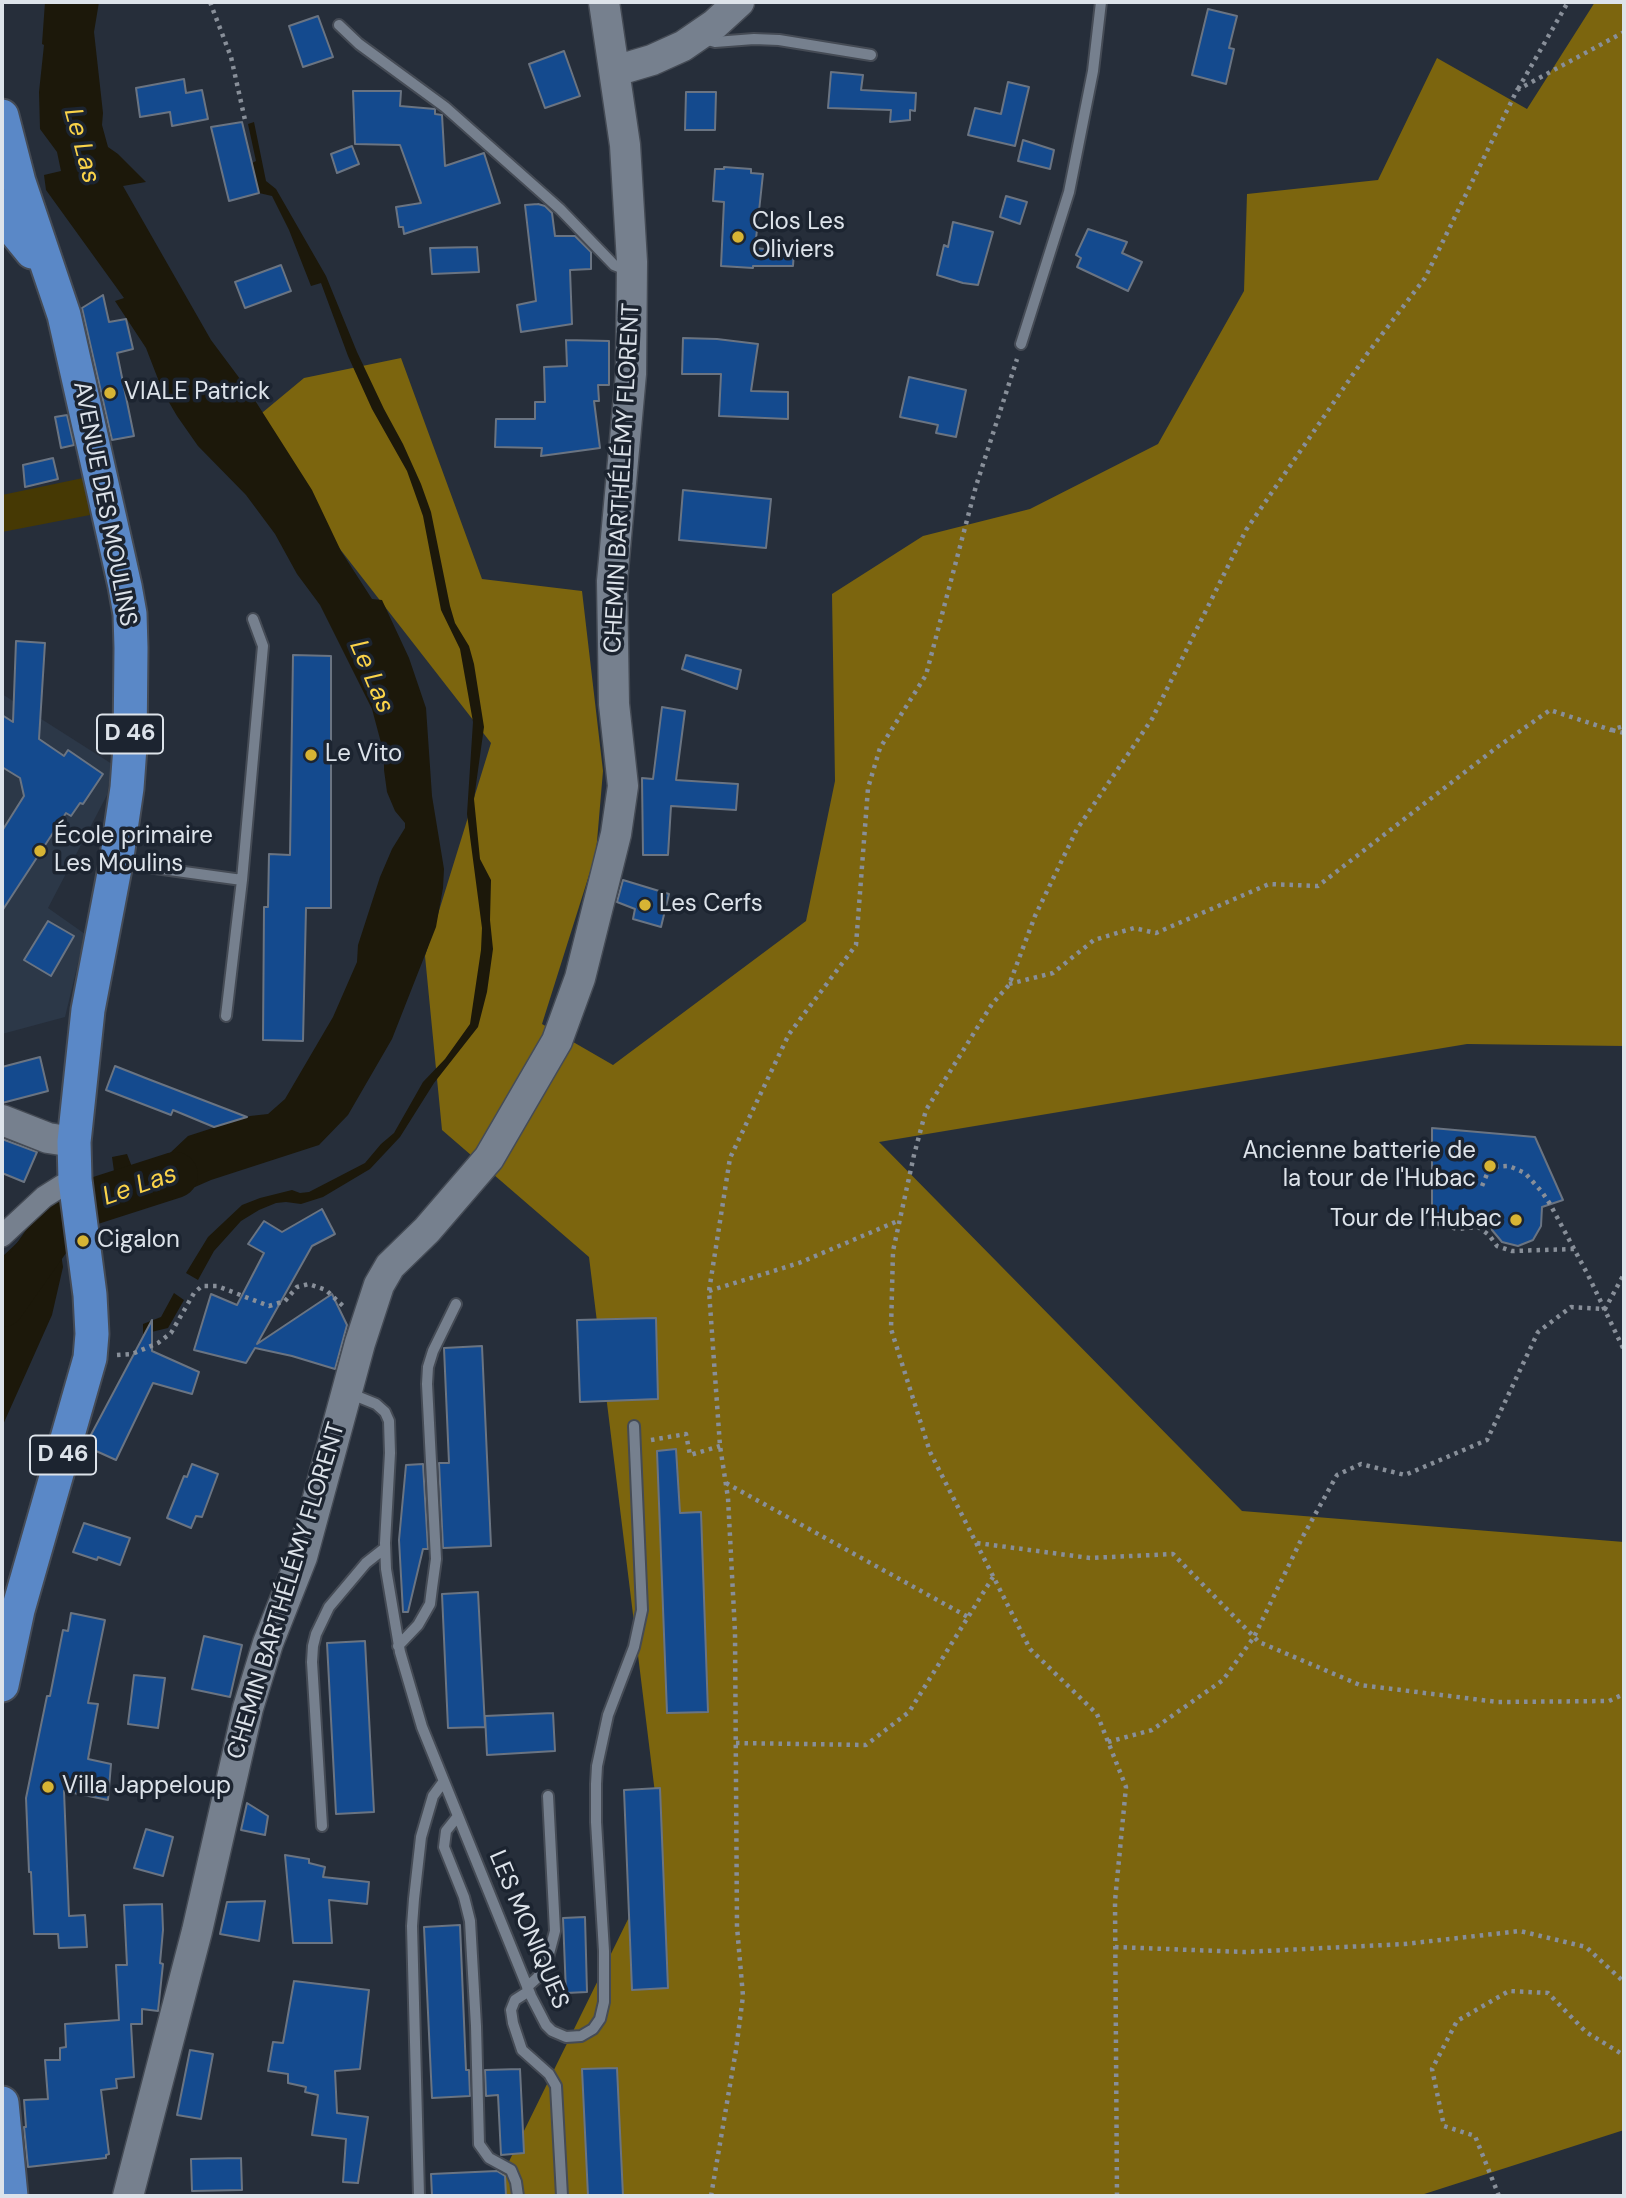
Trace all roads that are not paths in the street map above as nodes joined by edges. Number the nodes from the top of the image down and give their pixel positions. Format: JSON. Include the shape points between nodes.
{"nodes":[{"id":1,"x":604,"y":2,"type":"edge"},
{"id":2,"x":739,"y":2,"type":"edge"},
{"id":3,"x":1101,"y":2,"type":"edge"},
{"id":4,"x":339,"y":24,"type":"dead end"},
{"id":5,"x":700,"y":35,"type":"junction"},
{"id":6,"x":870,"y":55,"type":"dead end"},
{"id":7,"x":615,"y":71,"type":"junction"},
{"id":8,"x":4,"y":149,"type":"edge"},
{"id":9,"x":2,"y":206,"type":"edge"},
{"id":10,"x":632,"y":272,"type":"junction"},
{"id":11,"x":51,"y":276,"type":"junction"},
{"id":12,"x":1021,"y":344,"type":"road end"},
{"id":13,"x":253,"y":619,"type":"dead end"},
{"id":14,"x":116,"y":863,"type":"junction"},
{"id":15,"x":242,"y":880,"type":"junction"},
{"id":16,"x":226,"y":1016,"type":"dead end"},
{"id":17,"x":2,"y":1120,"type":"edge"},
{"id":18,"x":75,"y":1142,"type":"junction"},
{"id":19,"x":77,"y":1200,"type":"junction"},
{"id":20,"x":2,"y":1236,"type":"edge"},
{"id":21,"x":456,"y":1304,"type":"dead end"},
{"id":22,"x":346,"y":1392,"type":"junction"},
{"id":23,"x":634,"y":1426,"type":"dead end"},
{"id":24,"x":385,"y":1548,"type":"junction"},
{"id":25,"x":398,"y":1646,"type":"junction"},
{"id":26,"x":2,"y":1685,"type":"edge"},
{"id":27,"x":444,"y":1781,"type":"junction"},
{"id":28,"x":548,"y":1796,"type":"dead end"},
{"id":29,"x":458,"y":1816,"type":"junction"},
{"id":30,"x":322,"y":1826,"type":"dead end"},
{"id":31,"x":528,"y":1989,"type":"junction"},
{"id":32,"x":2,"y":2103,"type":"edge"},
{"id":33,"x":11,"y":2196,"type":"edge"},
{"id":34,"x":128,"y":2196,"type":"edge"},
{"id":35,"x":419,"y":2196,"type":"edge"},
{"id":36,"x":518,"y":2196,"type":"edge"},
{"id":37,"x":562,"y":2196,"type":"edge"}],
"edges":[{"from":1,"to":7,"type":"street","name":"CHEMIN BARTHÉLÉMY FLORENT"},
{"from":2,"to":5,"type":"street"},
{"from":3,"to":12,"type":"lane","via":[[1093,71],[1069,192]]},
{"from":4,"to":10,"type":"lane","via":[[445,107],[560,209],[614,265]]},
{"from":5,"to":6,"type":"lane","via":[[716,42],[779,40]]},
{"from":5,"to":7,"type":"street","via":[[652,60]]},
{"from":7,"to":10,"type":"street","name":"CHEMIN BARTHÉLÉMY FLORENT","via":[[625,145]]},
{"from":8,"to":11,"type":"main road","name":"AVENUE DES MOULINS","number":"D 46"},
{"from":9,"to":11,"type":"main road","number":"D 46"},
{"from":10,"to":22,"type":"street","name":"CHEMIN BARTHÉLÉMY FLORENT","via":[[631,385],[612,581],[614,704],[622,799],[585,960],[556,1041],[505,1134],[427,1230],[390,1266],[379,1285]]},
{"from":11,"to":14,"type":"main road","name":"AVENUE DES MOULINS","number":"D 46","via":[[67,329],[130,614],[129,767]]},
{"from":13,"to":15,"type":"lane","via":[[263,646]]},
{"from":14,"to":15,"type":"lane"},
{"from":14,"to":18,"type":"main road","name":"AVENUE DES MOULINS","number":"D 46","via":[[88,1010]]},
{"from":15,"to":16,"type":"lane"},
{"from":17,"to":18,"type":"street","via":[[48,1138]]},
{"from":18,"to":19,"type":"main road","name":"AVENUE DES MOULINS","number":"D 46"},
{"from":19,"to":20,"type":"street","via":[[62,1185]]},
{"from":19,"to":26,"type":"main road","name":"AVENUE DES MOULINS","number":"D 46","via":[[90,1295],[90,1353],[18,1610]]},
{"from":21,"to":25,"type":"lane","via":[[428,1367],[436,1559],[430,1604]]},
{"from":22,"to":24,"type":"lane","name":"LES MONIQUES","via":[[376,1404],[389,1421]]},
{"from":22,"to":34,"type":"street","name":"CHEMIN BARTHÉLÉMY FLORENT","via":[[302,1556],[248,1708],[197,1931]]},
{"from":23,"to":31,"type":"lane","name":"LES MONIQUES","via":[[643,1598],[641,1622],[608,1716],[597,1766],[604,1951],[600,2019],[587,2034],[558,2035],[546,2025]]},
{"from":24,"to":25,"type":"lane","name":"LES MONIQUES"},
{"from":24,"to":30,"type":"lane","via":[[329,1607],[313,1646]]},
{"from":25,"to":27,"type":"lane","name":"LES MONIQUES"},
{"from":27,"to":29,"type":"lane","name":"LES MONIQUES"},
{"from":27,"to":35,"type":"lane","via":[[433,1796],[421,1837],[414,1899]]},
{"from":28,"to":31,"type":"lane","via":[[555,1931],[546,1965]]},
{"from":29,"to":31,"type":"lane","name":"LES MONIQUES"},
{"from":29,"to":36,"type":"lane","via":[[446,1831],[444,1847],[470,1921],[479,2144],[489,2158],[511,2170]]},
{"from":31,"to":37,"type":"lane","via":[[515,2000],[512,2017],[522,2050],[556,2085]]},
{"from":32,"to":33,"type":"main road"}]}
